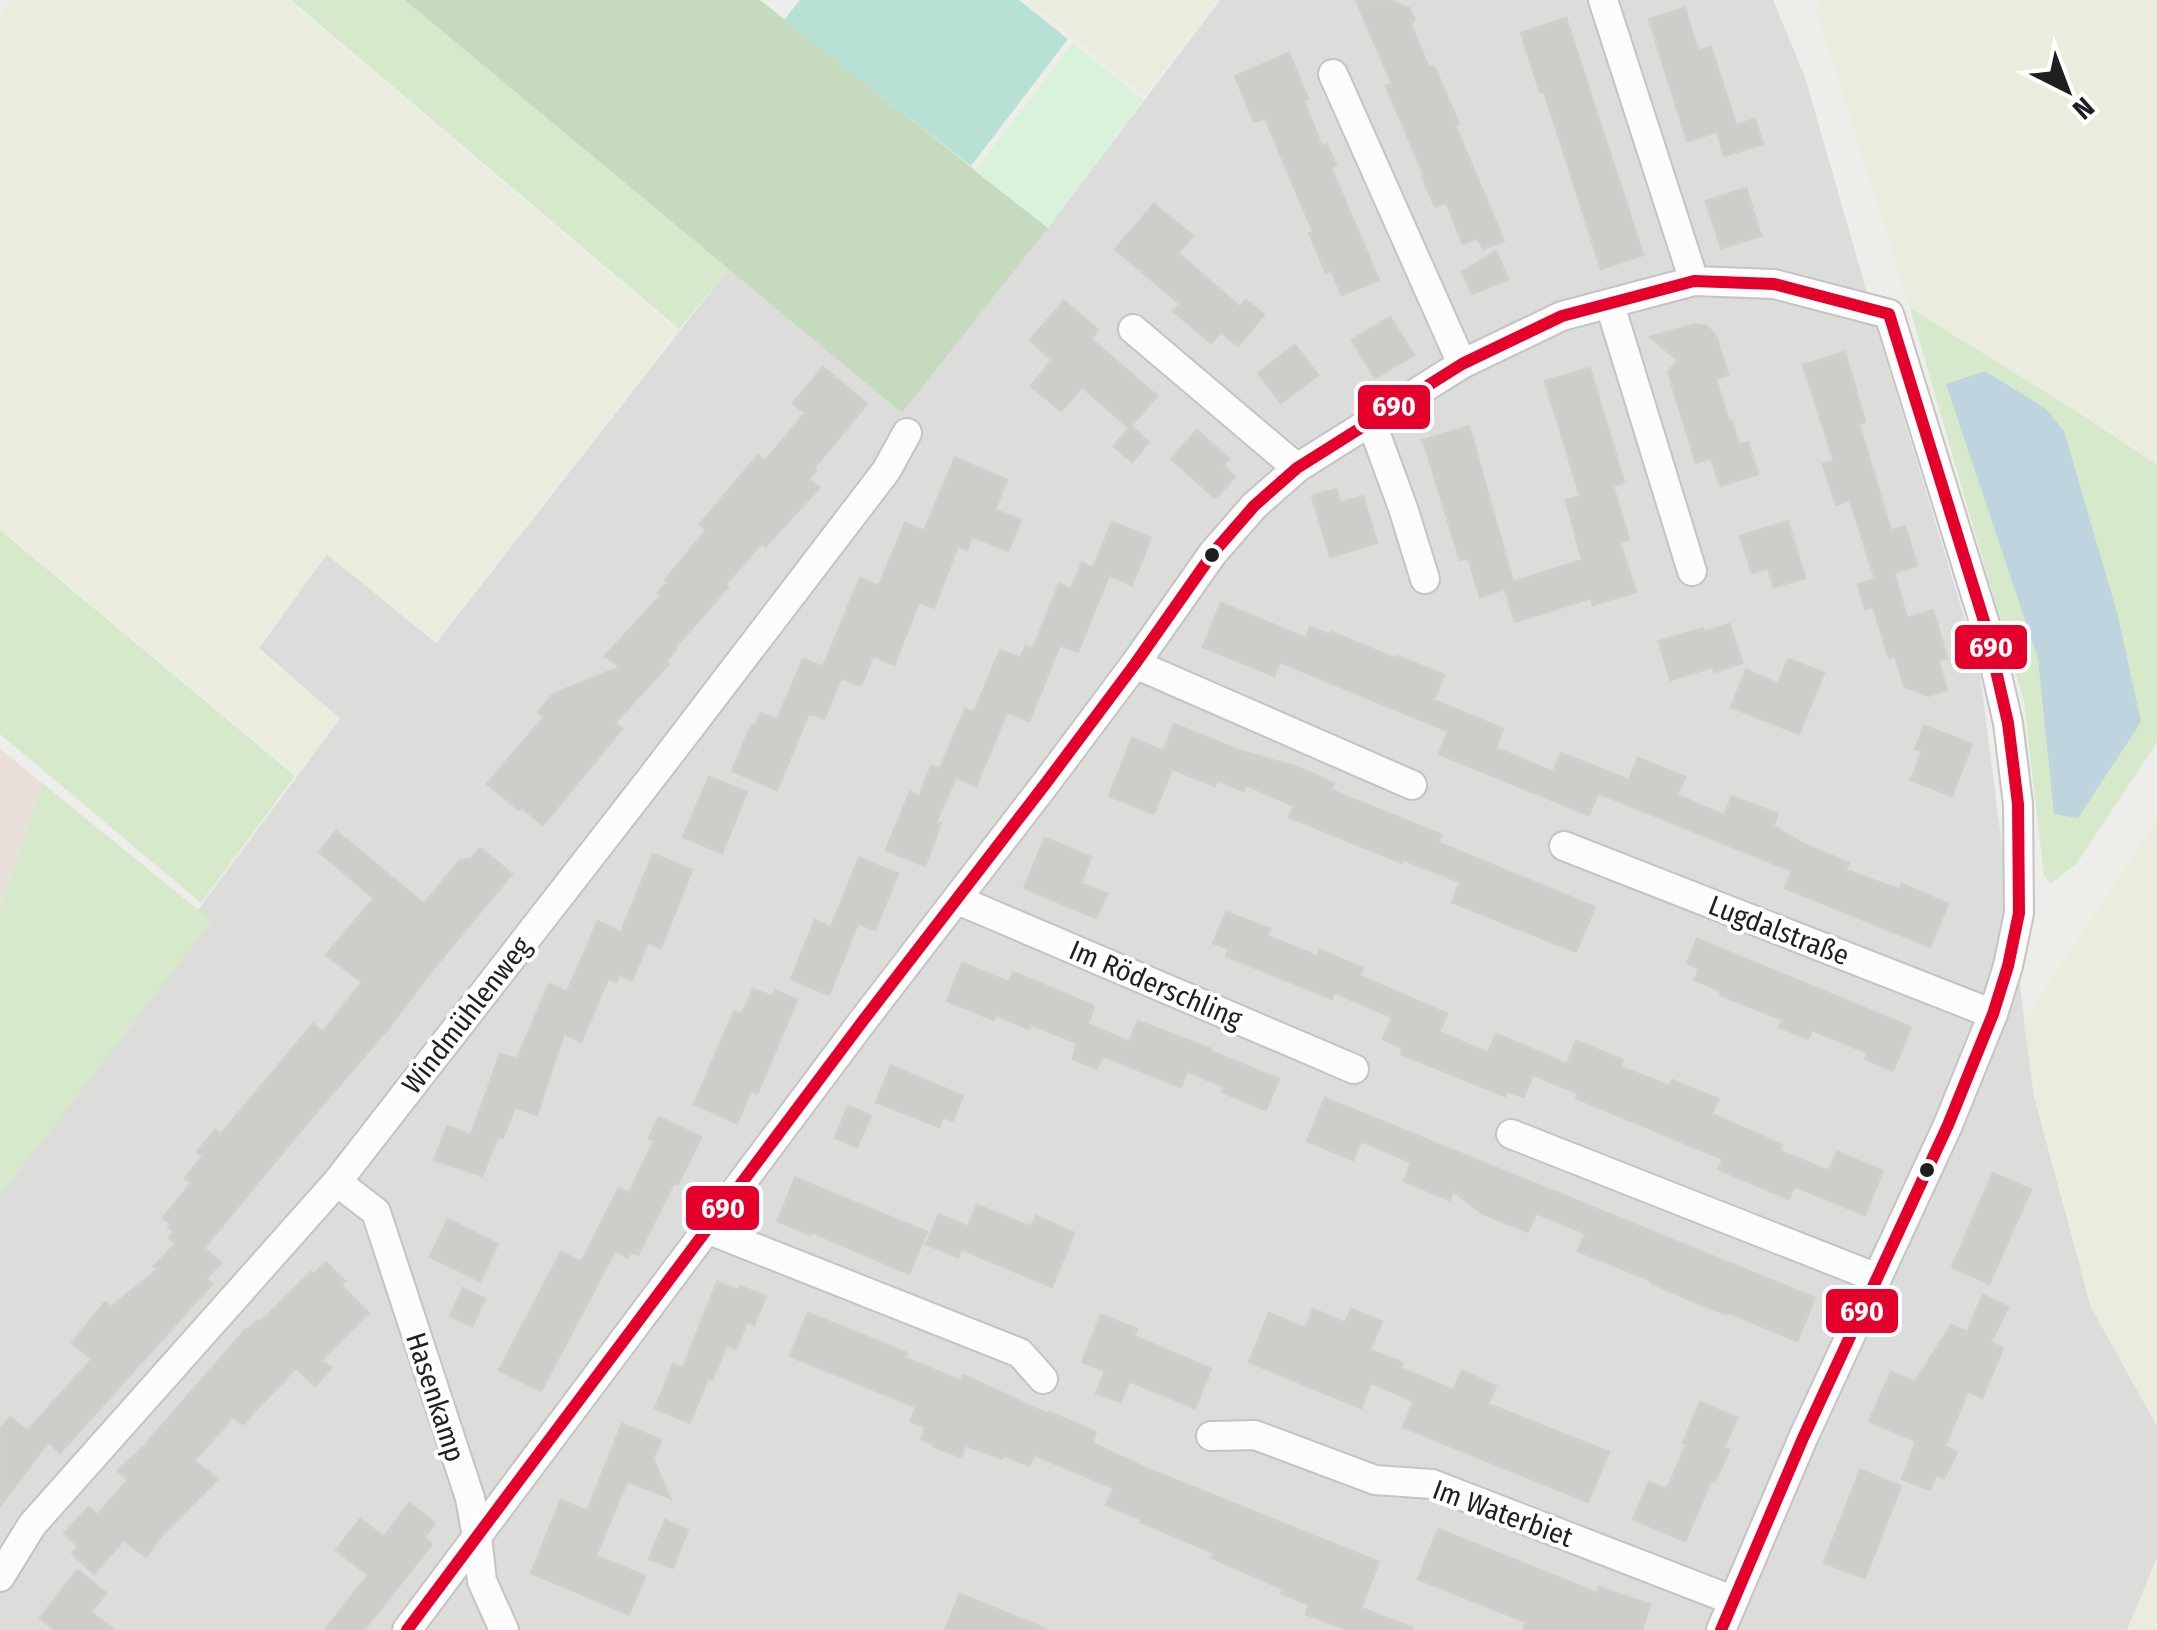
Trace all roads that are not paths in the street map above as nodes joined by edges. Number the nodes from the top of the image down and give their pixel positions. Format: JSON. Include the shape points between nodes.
{"nodes":[{"id":1,"x":1602,"y":0,"type":"edge"},
{"id":2,"x":1333,"y":74,"type":"dead end"},
{"id":3,"x":1694,"y":281,"type":"junction"},
{"id":4,"x":1610,"y":305,"type":"junction"},
{"id":5,"x":1133,"y":329,"type":"dead end"},
{"id":6,"x":1462,"y":364,"type":"junction"},
{"id":7,"x":1371,"y":421,"type":"junction"},
{"id":8,"x":906,"y":433,"type":"dead end"},
{"id":9,"x":1296,"y":468,"type":"junction"},
{"id":10,"x":1692,"y":571,"type":"dead end"},
{"id":11,"x":1425,"y":579,"type":"dead end"},
{"id":12,"x":1135,"y":664,"type":"junction"},
{"id":13,"x":1412,"y":785,"type":"dead end"},
{"id":14,"x":1564,"y":846,"type":"dead end"},
{"id":15,"x":958,"y":900,"type":"junction"},
{"id":16,"x":1993,"y":1014,"type":"junction"},
{"id":17,"x":1354,"y":1069,"type":"dead end"},
{"id":18,"x":1512,"y":1134,"type":"dead end"},
{"id":19,"x":337,"y":1182,"type":"junction"},
{"id":20,"x":707,"y":1228,"type":"junction"},
{"id":21,"x":1876,"y":1278,"type":"junction"},
{"id":22,"x":1043,"y":1380,"type":"dead end"},
{"id":23,"x":1212,"y":1436,"type":"dead end"},
{"id":24,"x":477,"y":1536,"type":"junction"},
{"id":25,"x":0,"y":1577,"type":"edge"},
{"id":26,"x":1732,"y":1600,"type":"junction"},
{"id":27,"x":406,"y":1630,"type":"edge"},
{"id":28,"x":504,"y":1630,"type":"edge"},
{"id":29,"x":1721,"y":1630,"type":"edge"}],
"edges":[{"from":1,"to":3,"type":"street"},
{"from":2,"to":6,"type":"street"},
{"from":3,"to":4,"type":"street"},
{"from":3,"to":16,"type":"street","via":[[1774,284],[1889,314],[1988,631],[2008,723],[2018,804],[2019,913]]},
{"from":4,"to":6,"type":"street","via":[[1562,316]]},
{"from":4,"to":10,"type":"street"},
{"from":5,"to":9,"type":"street"},
{"from":6,"to":7,"type":"street"},
{"from":7,"to":9,"type":"street"},
{"from":7,"to":11,"type":"street"},
{"from":8,"to":19,"type":"street","name":"Windmühlenweg","via":[[875,486]]},
{"from":9,"to":12,"type":"street","via":[[1213,553]]},
{"from":12,"to":13,"type":"street"},
{"from":12,"to":15,"type":"street"},
{"from":14,"to":16,"type":"street","name":"Lugdalstraße"},
{"from":15,"to":17,"type":"street","name":"Im Röderschling"},
{"from":15,"to":20,"type":"street"},
{"from":16,"to":21,"type":"street"},
{"from":18,"to":21,"type":"street"},
{"from":19,"to":24,"type":"street","name":"Hasenkamp","via":[[376,1212]]},
{"from":19,"to":25,"type":"street","name":"Windmühlenweg","via":[[32,1526]]},
{"from":20,"to":22,"type":"street","via":[[1020,1353]]},
{"from":20,"to":24,"type":"street"},
{"from":21,"to":26,"type":"street"},
{"from":23,"to":26,"type":"street","name":"Im Waterbiet","via":[[1255,1435],[1375,1480],[1432,1484]]},
{"from":24,"to":27,"type":"street"},
{"from":24,"to":28,"type":"street","name":"Hasenkamp","via":[[482,1581]]},
{"from":26,"to":29,"type":"street"}]}
